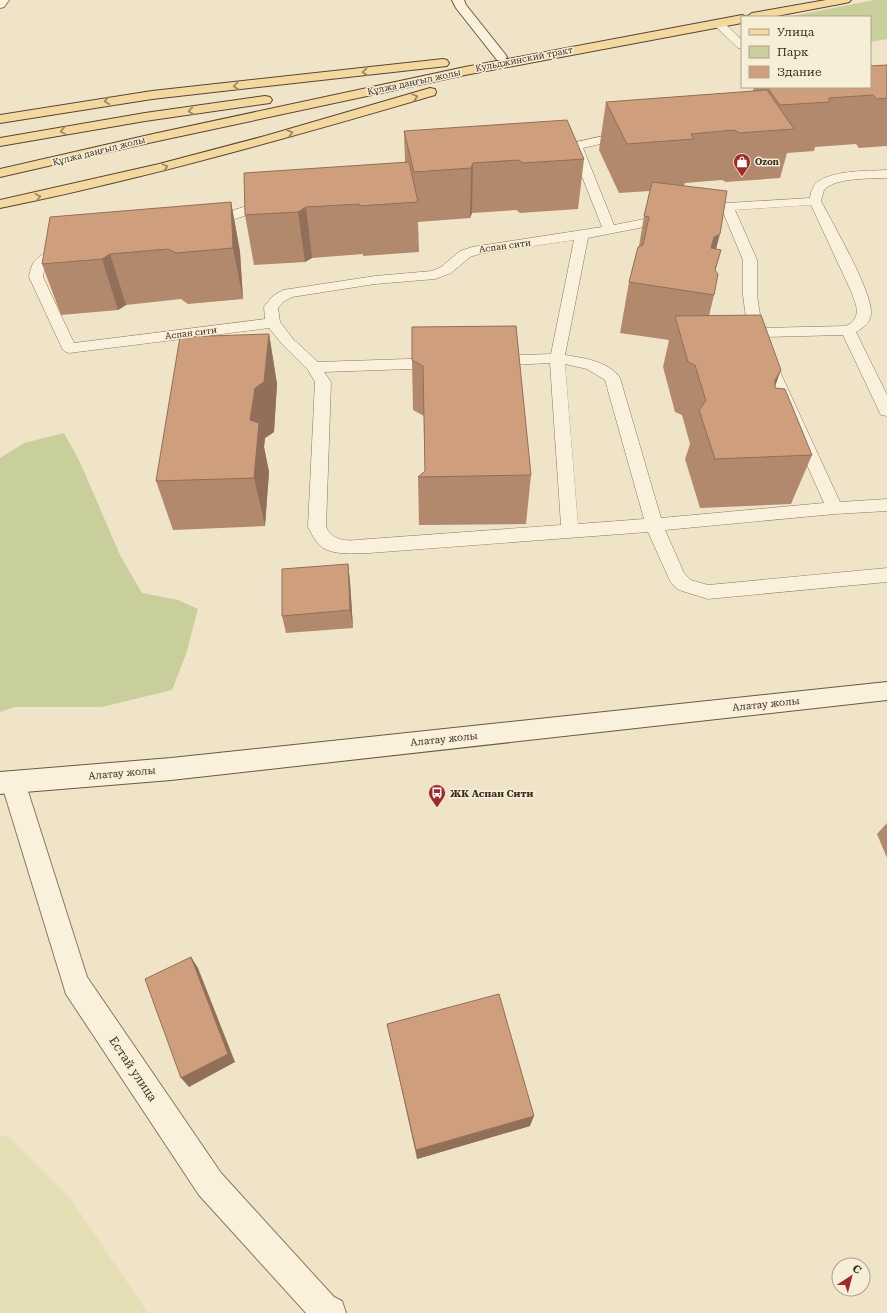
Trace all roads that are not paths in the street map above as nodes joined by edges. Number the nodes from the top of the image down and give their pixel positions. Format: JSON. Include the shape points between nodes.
{"nodes":[{"id":1,"x":2,"y":0,"type":"edge"},
{"id":2,"x":458,"y":0,"type":"edge"},
{"id":3,"x":845,"y":0,"type":"edge"},
{"id":4,"x":0,"y":5,"type":"edge"},
{"id":5,"x":757,"y":16,"type":"edge"},
{"id":6,"x":741,"y":19,"type":"edge"},
{"id":7,"x":718,"y":23,"type":"junction"},
{"id":8,"x":741,"y":45,"type":"edge"},
{"id":9,"x":583,"y":48,"type":"junction"},
{"id":10,"x":502,"y":57,"type":"junction"},
{"id":11,"x":465,"y":71,"type":"junction"},
{"id":12,"x":0,"y":119,"type":"edge"},
{"id":13,"x":638,"y":133,"type":"edge"},
{"id":14,"x":0,"y":142,"type":"edge"},
{"id":15,"x":576,"y":146,"type":"junction"},
{"id":16,"x":560,"y":149,"type":"edge"},
{"id":17,"x":0,"y":173,"type":"edge"},
{"id":18,"x":887,"y":174,"type":"edge"},
{"id":19,"x":816,"y":201,"type":"junction"},
{"id":20,"x":0,"y":204,"type":"edge"},
{"id":21,"x":280,"y":205,"type":"edge"},
{"id":22,"x":727,"y":207,"type":"junction"},
{"id":23,"x":197,"y":228,"type":"edge"},
{"id":24,"x":610,"y":230,"type":"junction"},
{"id":25,"x":582,"y":235,"type":"junction"},
{"id":26,"x":76,"y":249,"type":"edge"},
{"id":27,"x":273,"y":323,"type":"junction"},
{"id":28,"x":848,"y":330,"type":"junction"},
{"id":29,"x":755,"y":333,"type":"junction"},
{"id":30,"x":557,"y":358,"type":"junction"},
{"id":31,"x":479,"y":361,"type":"edge"},
{"id":32,"x":455,"y":362,"type":"edge"},
{"id":33,"x":314,"y":367,"type":"junction"},
{"id":34,"x":887,"y":411,"type":"edge"},
{"id":35,"x":887,"y":505,"type":"edge"},
{"id":36,"x":835,"y":508,"type":"junction"},
{"id":37,"x":654,"y":525,"type":"junction"},
{"id":38,"x":570,"y":530,"type":"junction"},
{"id":39,"x":887,"y":575,"type":"edge"},
{"id":40,"x":887,"y":691,"type":"edge"},
{"id":41,"x":7,"y":782,"type":"edge"},
{"id":42,"x":330,"y":1313,"type":"edge"}],
"edges":[{"from":1,"to":4,"type":"main road"},
{"from":2,"to":10,"type":"main road","via":[[460,6]]},
{"from":3,"to":5,"type":"main road"},
{"from":6,"to":7,"type":"main road"},
{"from":7,"to":8,"type":"lane"},
{"from":7,"to":9,"type":"main road"},
{"from":9,"to":10,"type":"main road"},
{"from":9,"to":11,"type":"main road","name":"Кульджинский тракт"},
{"from":20,"to":9,"type":"main road","one_way":true,"via":[[112,181],[266,141]]},
{"from":10,"to":12,"type":"main road","one_way":true,"via":[[152,95]]},
{"from":11,"to":14,"type":"main road","name":"Құлжа даңғыл жолы","one_way":true,"via":[[153,116]]},
{"from":11,"to":17,"type":"main road","name":"Құлжа даңғыл жолы"},
{"from":13,"to":15,"type":"lane"},
{"from":15,"to":16,"type":"lane"},
{"from":15,"to":24,"type":"lane"},
{"from":18,"to":19,"type":"lane","via":[[826,182],[818,188]]},
{"from":19,"to":22,"type":"lane","name":"Аспан сити"},
{"from":19,"to":28,"type":"lane","via":[[860,294],[864,312],[856,326]]},
{"from":21,"to":23,"type":"lane","via":[[248,210]]},
{"from":22,"to":24,"type":"lane","name":"Аспан сити"},
{"from":22,"to":29,"type":"lane","via":[[750,260],[750,295]]},
{"from":24,"to":25,"type":"lane","name":"Аспан сити"},
{"from":25,"to":27,"type":"lane","name":"Аспан сити","via":[[477,250],[465,254],[446,270],[435,275],[375,280],[288,293],[271,307]]},
{"from":25,"to":30,"type":"lane"},
{"from":26,"to":27,"type":"lane","name":"Аспан сити","via":[[54,253],[39,264],[36,277],[69,348]]},
{"from":27,"to":33,"type":"lane"},
{"from":28,"to":29,"type":"lane"},
{"from":28,"to":34,"type":"lane"},
{"from":29,"to":36,"type":"lane"},
{"from":30,"to":31,"type":"lane"},
{"from":30,"to":37,"type":"lane","via":[[592,365],[612,378]]},
{"from":30,"to":38,"type":"lane"},
{"from":32,"to":33,"type":"lane"},
{"from":33,"to":38,"type":"lane","via":[[323,382],[317,527],[323,539],[330,544],[369,546]]},
{"from":35,"to":36,"type":"lane"},
{"from":36,"to":37,"type":"lane"},
{"from":37,"to":38,"type":"lane"},
{"from":37,"to":39,"type":"lane","via":[[678,578],[685,585],[708,592]]},
{"from":40,"to":41,"type":"main road","name":"Алатау жолы","via":[[171,769]]},
{"from":41,"to":42,"type":"main road","name":"Естай улица","via":[[76,984],[210,1184]]}]}
